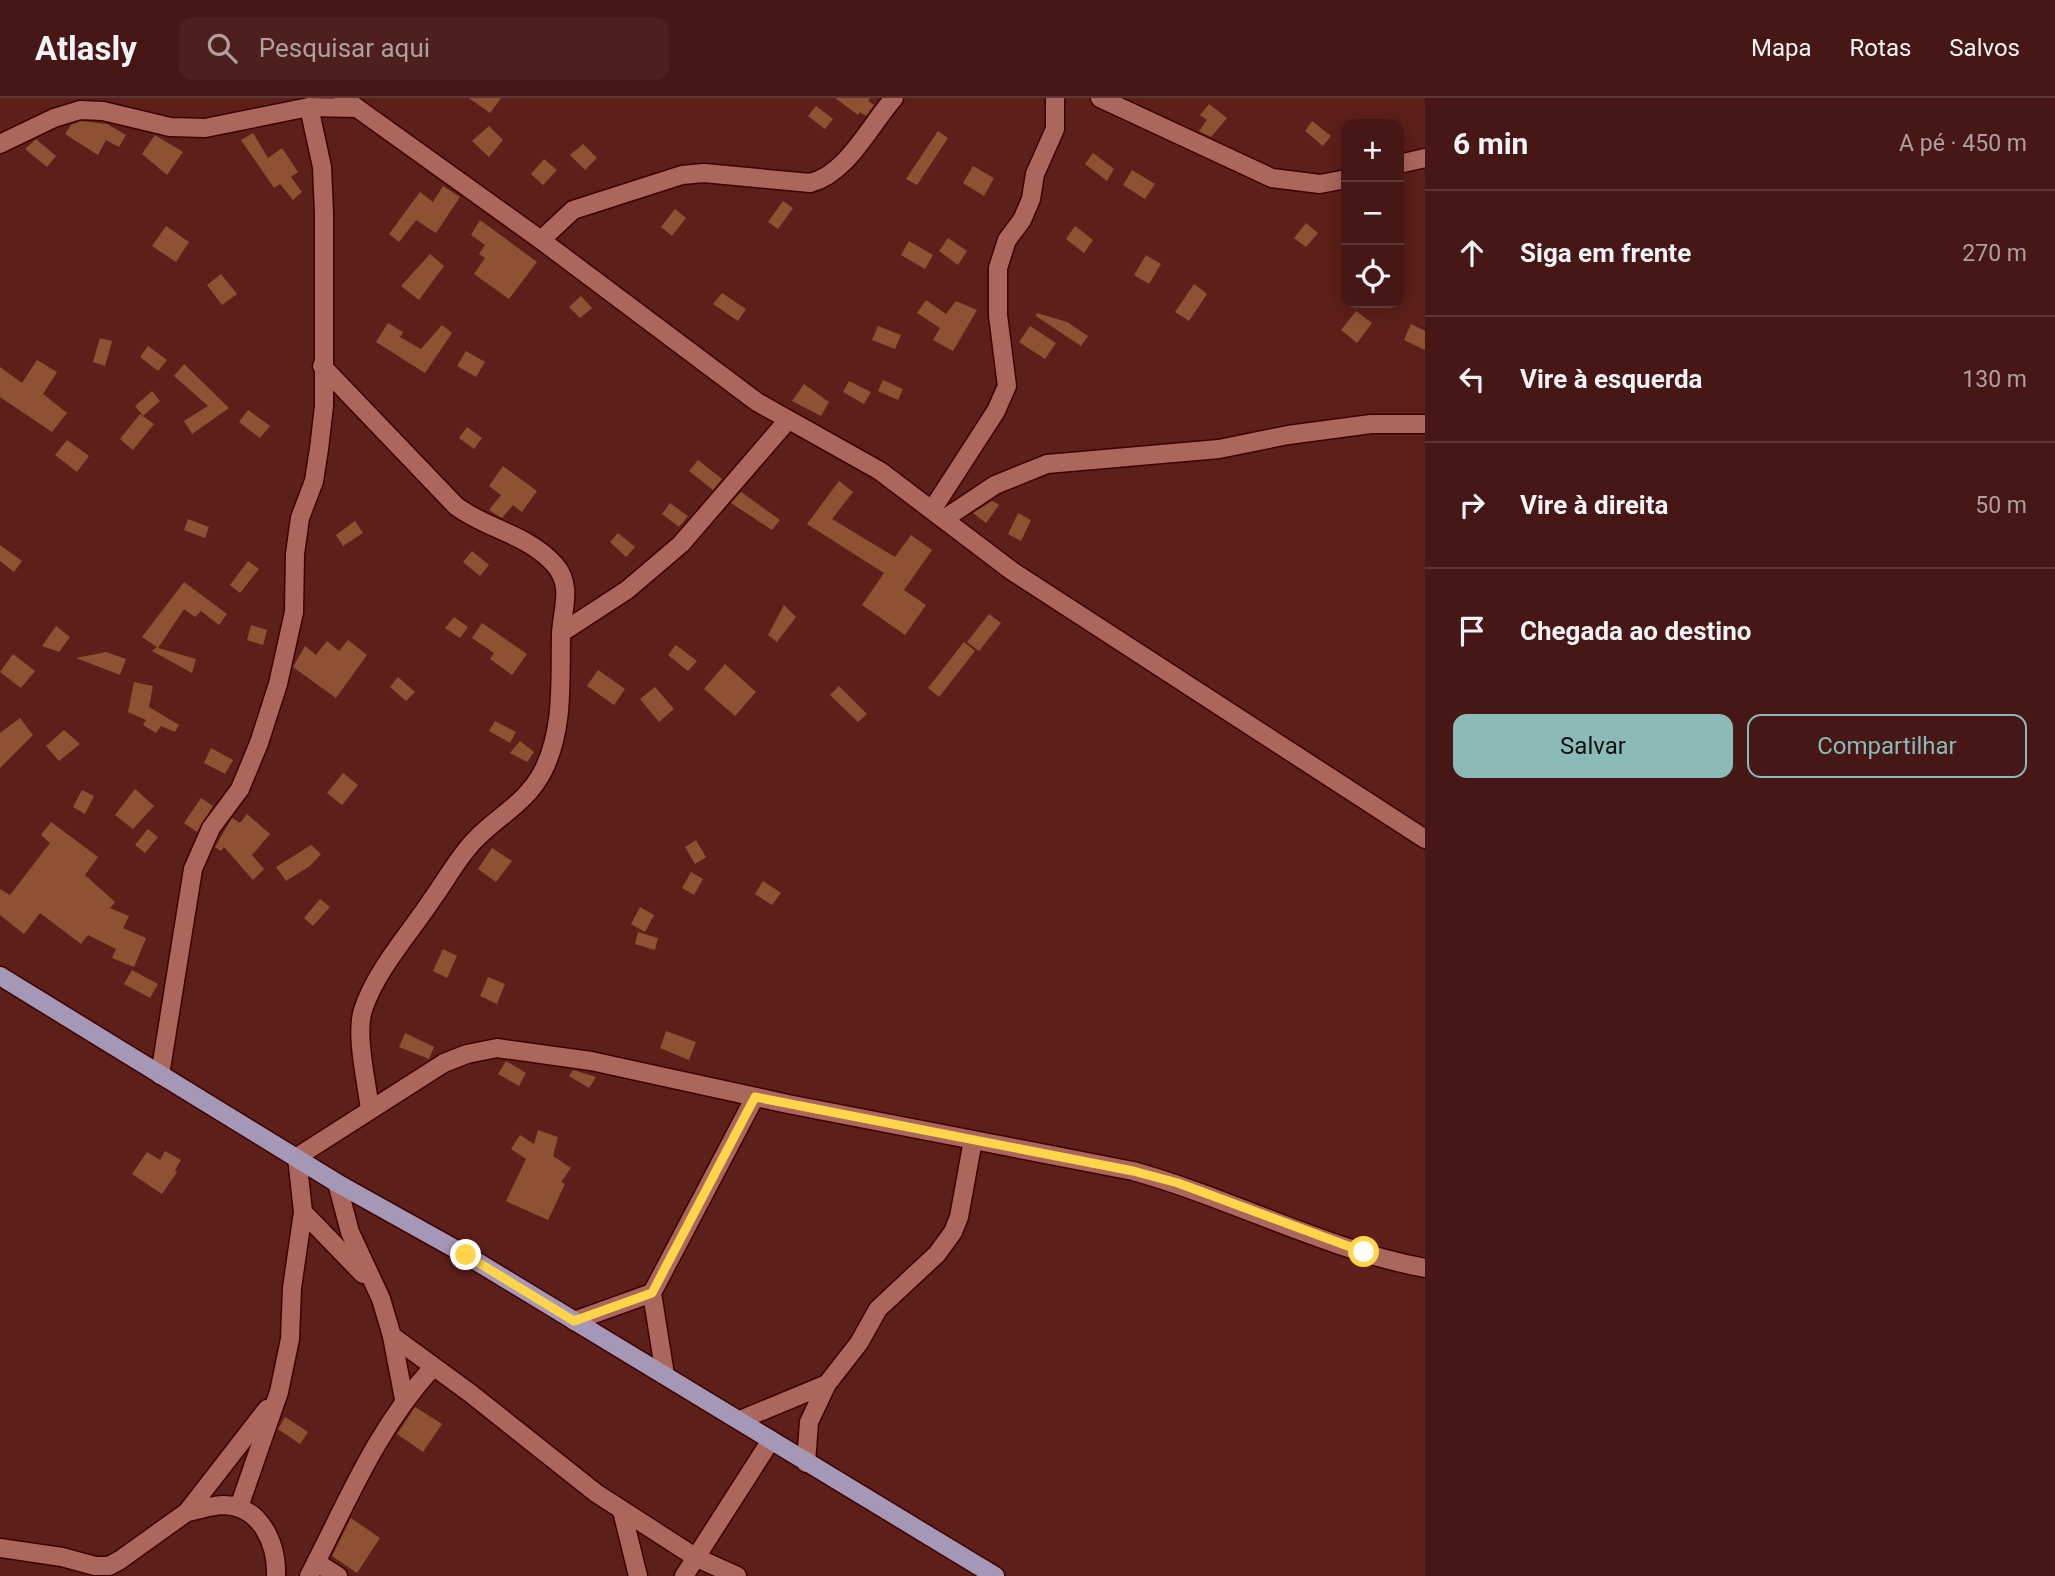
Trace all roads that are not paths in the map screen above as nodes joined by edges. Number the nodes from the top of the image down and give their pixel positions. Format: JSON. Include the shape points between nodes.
{"nodes":[{"id":1,"x":894,"y":98,"type":"edge"},
{"id":2,"x":1055,"y":98,"type":"edge"},
{"id":3,"x":1100,"y":98,"type":"edge"},
{"id":4,"x":350,"y":103,"type":"edge"},
{"id":5,"x":309,"y":107,"type":"junction"},
{"id":6,"x":0,"y":144,"type":"edge"},
{"id":7,"x":1425,"y":158,"type":"edge"},
{"id":8,"x":1404,"y":163,"type":"edge"},
{"id":9,"x":1341,"y":180,"type":"edge"},
{"id":10,"x":541,"y":240,"type":"junction"},
{"id":11,"x":322,"y":366,"type":"junction"},
{"id":12,"x":788,"y":419,"type":"junction"},
{"id":13,"x":1425,"y":424,"type":"edge"},
{"id":14,"x":938,"y":514,"type":"junction"},
{"id":15,"x":561,"y":633,"type":"junction"},
{"id":16,"x":1425,"y":839,"type":"edge"},
{"id":17,"x":0,"y":976,"type":"edge"},
{"id":18,"x":160,"y":1074,"type":"junction"},
{"id":19,"x":755,"y":1097,"type":"junction"},
{"id":20,"x":370,"y":1110,"type":"junction"},
{"id":21,"x":972,"y":1140,"type":"junction"},
{"id":22,"x":297,"y":1157,"type":"junction"},
{"id":23,"x":337,"y":1183,"type":"junction"},
{"id":24,"x":303,"y":1212,"type":"junction"},
{"id":25,"x":1425,"y":1268,"type":"edge"},
{"id":26,"x":373,"y":1284,"type":"junction"},
{"id":27,"x":652,"y":1293,"type":"junction"},
{"id":28,"x":574,"y":1321,"type":"junction"},
{"id":29,"x":392,"y":1336,"type":"junction"},
{"id":30,"x":433,"y":1367,"type":"junction"},
{"id":31,"x":665,"y":1375,"type":"junction"},
{"id":32,"x":827,"y":1384,"type":"junction"},
{"id":33,"x":279,"y":1392,"type":"junction"},
{"id":34,"x":404,"y":1399,"type":"junction"},
{"id":35,"x":740,"y":1420,"type":"junction"},
{"id":36,"x":771,"y":1440,"type":"junction"},
{"id":37,"x":806,"y":1463,"type":"junction"},
{"id":38,"x":239,"y":1507,"type":"junction"},
{"id":39,"x":622,"y":1511,"type":"junction"},
{"id":40,"x":187,"y":1512,"type":"junction"},
{"id":41,"x":0,"y":1548,"type":"edge"},
{"id":42,"x":695,"y":1557,"type":"junction"},
{"id":43,"x":313,"y":1569,"type":"edge"},
{"id":44,"x":276,"y":1576,"type":"edge"},
{"id":45,"x":338,"y":1576,"type":"edge"},
{"id":46,"x":638,"y":1576,"type":"edge"},
{"id":47,"x":684,"y":1576,"type":"edge"},
{"id":48,"x":737,"y":1576,"type":"edge"},
{"id":49,"x":995,"y":1576,"type":"edge"}],
"edges":[{"from":1,"to":10,"type":"street","via":[[824,180],[682,175],[573,210]]},
{"from":2,"to":14,"type":"street","via":[[1055,129],[1035,174],[1031,199],[1007,240],[998,268],[998,316],[1007,386]]},
{"from":3,"to":9,"type":"street","via":[[1272,178],[1320,184]]},
{"from":4,"to":5,"type":"street"},
{"from":4,"to":10,"type":"street"},
{"from":5,"to":6,"type":"street","via":[[205,128],[170,127],[80,110]]},
{"from":5,"to":11,"type":"street","via":[[323,202]]},
{"from":7,"to":8,"type":"street"},
{"from":10,"to":12,"type":"street","via":[[757,402]]},
{"from":11,"to":15,"type":"street","via":[[456,506],[529,542],[557,567],[567,602]]},
{"from":11,"to":18,"type":"street","via":[[324,406],[314,481],[300,518],[292,624],[259,743],[240,789],[211,828],[193,869]]},
{"from":12,"to":14,"type":"street","via":[[880,471]]},
{"from":12,"to":15,"type":"street","via":[[681,544],[626,590]]},
{"from":13,"to":14,"type":"street","via":[[1371,424],[1219,449],[1047,464]]},
{"from":14,"to":16,"type":"street","via":[[1012,571]]},
{"from":15,"to":20,"type":"street","via":[[562,693],[543,770],[517,807],[472,842],[379,978],[364,1008],[360,1023]]},
{"from":17,"to":18,"type":"main road"},
{"from":18,"to":22,"type":"main road"},
{"from":19,"to":20,"type":"street","via":[[591,1061],[497,1048],[444,1063]]},
{"from":19,"to":21,"type":"street"},
{"from":19,"to":27,"type":"street"},
{"from":20,"to":22,"type":"street"},
{"from":21,"to":25,"type":"street","via":[[1178,1183],[1319,1236]]},
{"from":21,"to":32,"type":"street","via":[[953,1232],[937,1254],[878,1309]]},
{"from":22,"to":23,"type":"main road"},
{"from":22,"to":24,"type":"street"},
{"from":23,"to":26,"type":"street","via":[[350,1231]]},
{"from":23,"to":28,"type":"main road"},
{"from":24,"to":26,"type":"street"},
{"from":24,"to":33,"type":"street","via":[[290,1339]]},
{"from":26,"to":29,"type":"street"},
{"from":27,"to":28,"type":"street"},
{"from":27,"to":31,"type":"street"},
{"from":28,"to":31,"type":"main road"},
{"from":29,"to":30,"type":"street"},
{"from":29,"to":34,"type":"street"},
{"from":30,"to":34,"type":"street"},
{"from":30,"to":39,"type":"street"},
{"from":31,"to":35,"type":"main road"},
{"from":32,"to":35,"type":"street"},
{"from":32,"to":37,"type":"street","via":[[809,1422]]},
{"from":33,"to":38,"type":"street"},
{"from":33,"to":40,"type":"street"},
{"from":34,"to":43,"type":"street","via":[[342,1504]]},
{"from":35,"to":36,"type":"main road"},
{"from":36,"to":37,"type":"main road"},
{"from":36,"to":42,"type":"street"},
{"from":37,"to":49,"type":"main road"},
{"from":38,"to":40,"type":"street","via":[[222,1505]]},
{"from":38,"to":44,"type":"street","via":[[262,1527],[275,1548]]},
{"from":39,"to":42,"type":"street"},
{"from":39,"to":46,"type":"street"},
{"from":40,"to":41,"type":"street","via":[[109,1566]]},
{"from":42,"to":47,"type":"street"},
{"from":42,"to":48,"type":"street"},
{"from":43,"to":45,"type":"street"}]}
